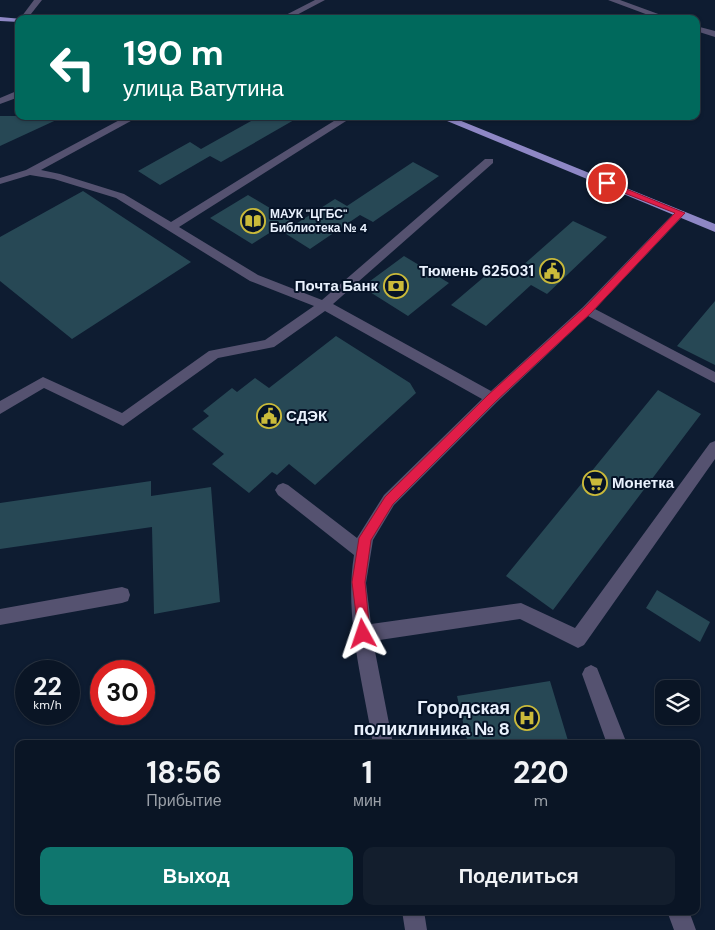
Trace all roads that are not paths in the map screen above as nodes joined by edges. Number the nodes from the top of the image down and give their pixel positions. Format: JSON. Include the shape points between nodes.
{"nodes":[{"id":1,"x":38,"y":0,"type":"edge"},
{"id":2,"x":321,"y":0,"type":"edge"},
{"id":3,"x":612,"y":0,"type":"edge"},
{"id":4,"x":24,"y":15,"type":"edge"},
{"id":5,"x":290,"y":15,"type":"edge"},
{"id":6,"x":656,"y":15,"type":"edge"},
{"id":7,"x":0,"y":19,"type":"edge"},
{"id":8,"x":15,"y":19,"type":"edge"},
{"id":9,"x":700,"y":29,"type":"edge"},
{"id":10,"x":715,"y":34,"type":"edge"},
{"id":11,"x":15,"y":95,"type":"edge"},
{"id":12,"x":0,"y":101,"type":"edge"},
{"id":13,"x":128,"y":120,"type":"edge"},
{"id":14,"x":344,"y":120,"type":"edge"},
{"id":15,"x":450,"y":120,"type":"edge"},
{"id":16,"x":490,"y":161,"type":"dead end"},
{"id":17,"x":30,"y":172,"type":"junction"},
{"id":18,"x":0,"y":181,"type":"edge"},
{"id":19,"x":680,"y":213,"type":"junction"},
{"id":20,"x":171,"y":227,"type":"junction"},
{"id":21,"x":715,"y":228,"type":"edge"},
{"id":22,"x":324,"y":305,"type":"junction"},
{"id":23,"x":587,"y":310,"type":"junction"},
{"id":24,"x":715,"y":378,"type":"edge"},
{"id":25,"x":492,"y":398,"type":"junction"},
{"id":26,"x":0,"y":408,"type":"edge"},
{"id":27,"x":715,"y":447,"type":"edge"},
{"id":28,"x":283,"y":490,"type":"dead end"},
{"id":29,"x":363,"y":552,"type":"junction"},
{"id":30,"x":122,"y":595,"type":"dead end"},
{"id":31,"x":0,"y":617,"type":"edge"},
{"id":32,"x":363,"y":634,"type":"junction"},
{"id":33,"x":591,"y":674,"type":"dead end"},
{"id":34,"x":382,"y":740,"type":"edge"},
{"id":35,"x":616,"y":740,"type":"edge"},
{"id":36,"x":414,"y":915,"type":"edge"},
{"id":37,"x":679,"y":915,"type":"edge"},
{"id":38,"x":416,"y":930,"type":"edge"},
{"id":39,"x":685,"y":930,"type":"edge"}],
"edges":[{"from":1,"to":4,"type":"street"},
{"from":2,"to":5,"type":"street"},
{"from":3,"to":6,"type":"street"},
{"from":7,"to":8,"type":"main road"},
{"from":9,"to":10,"type":"street"},
{"from":11,"to":12,"type":"street"},
{"from":13,"to":17,"type":"street"},
{"from":14,"to":20,"type":"street"},
{"from":15,"to":19,"type":"main road"},
{"from":16,"to":22,"type":"street"},
{"from":17,"to":18,"type":"street"},
{"from":17,"to":20,"type":"street","via":[[56,176],[120,196]]},
{"from":19,"to":21,"type":"main road"},
{"from":19,"to":23,"type":"street"},
{"from":20,"to":22,"type":"street","via":[[254,278]]},
{"from":22,"to":25,"type":"street"},
{"from":22,"to":26,"type":"street","via":[[269,344],[214,354],[122,420],[43,382]]},
{"from":23,"to":24,"type":"street"},
{"from":23,"to":25,"type":"street"},
{"from":25,"to":29,"type":"street","via":[[389,500],[365,538]]},
{"from":27,"to":32,"type":"street","via":[[578,639],[521,612]]},
{"from":28,"to":29,"type":"street"},
{"from":29,"to":32,"type":"street","via":[[358,582]]},
{"from":30,"to":31,"type":"street"},
{"from":32,"to":34,"type":"street"},
{"from":33,"to":35,"type":"street"},
{"from":36,"to":38,"type":"street"},
{"from":37,"to":39,"type":"street"}]}
